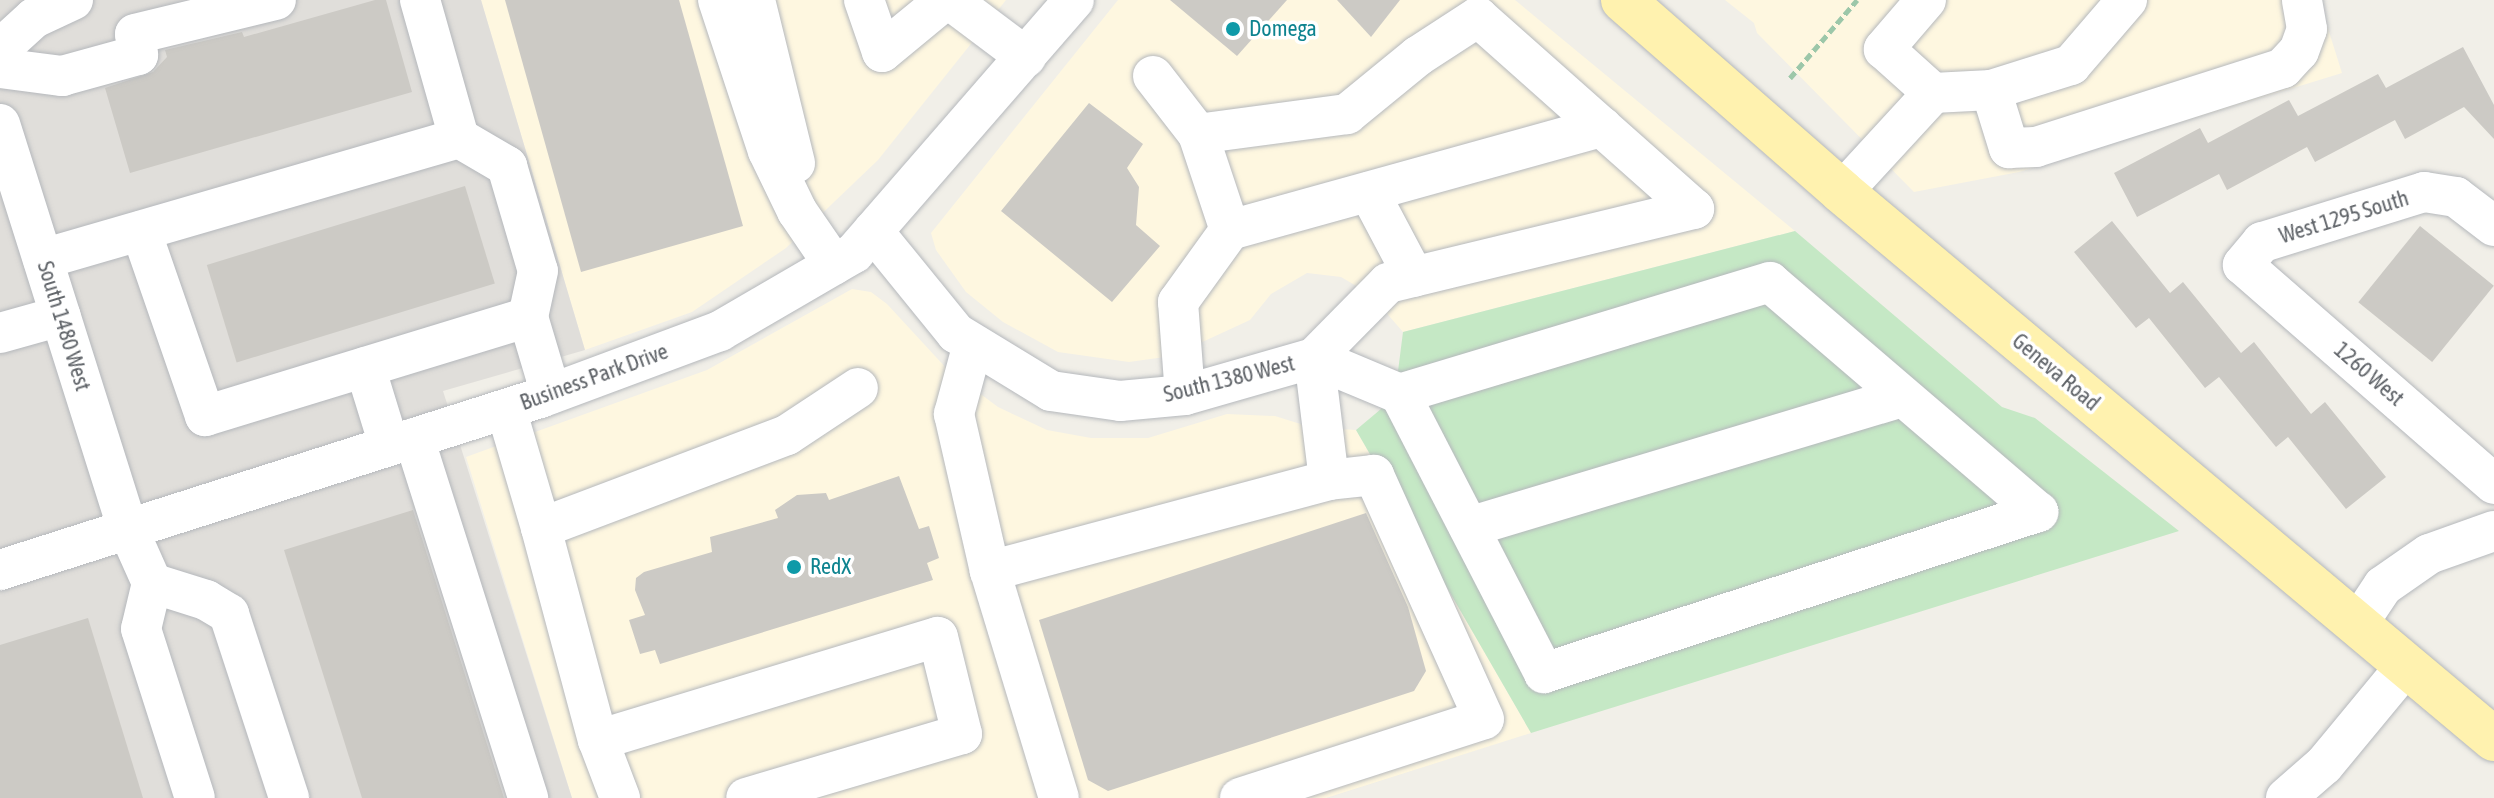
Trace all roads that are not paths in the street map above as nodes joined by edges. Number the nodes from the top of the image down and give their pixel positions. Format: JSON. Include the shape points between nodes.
{"nodes":[{"id":1,"x":73,"y":0,"type":"edge"},
{"id":2,"x":276,"y":0,"type":"edge"},
{"id":3,"x":420,"y":0,"type":"edge"},
{"id":4,"x":718,"y":0,"type":"edge"},
{"id":5,"x":755,"y":0,"type":"edge"},
{"id":6,"x":864,"y":0,"type":"edge"},
{"id":7,"x":948,"y":0,"type":"edge"},
{"id":8,"x":1074,"y":0,"type":"edge"},
{"id":9,"x":1623,"y":0,"type":"edge"},
{"id":10,"x":1926,"y":0,"type":"edge"},
{"id":11,"x":2302,"y":0,"type":"edge"},
{"id":12,"x":2110,"y":6,"type":"edge"},
{"id":13,"x":0,"y":49,"type":"edge"},
{"id":14,"x":1026,"y":57,"type":"junction"},
{"id":15,"x":0,"y":68,"type":"edge"},
{"id":16,"x":1153,"y":76,"type":"dead end"},
{"id":17,"x":1991,"y":90,"type":"junction"},
{"id":18,"x":1933,"y":93,"type":"junction"},
{"id":19,"x":0,"y":124,"type":"edge"},
{"id":20,"x":1602,"y":127,"type":"junction"},
{"id":21,"x":1198,"y":134,"type":"junction"},
{"id":22,"x":459,"y":138,"type":"junction"},
{"id":23,"x":1369,"y":192,"type":"junction"},
{"id":24,"x":1842,"y":192,"type":"junction"},
{"id":25,"x":797,"y":211,"type":"junction"},
{"id":26,"x":2494,"y":226,"type":"edge"},
{"id":27,"x":1230,"y":230,"type":"junction"},
{"id":28,"x":141,"y":231,"type":"junction"},
{"id":29,"x":873,"y":231,"type":"junction"},
{"id":30,"x":43,"y":259,"type":"junction"},
{"id":31,"x":834,"y":265,"type":"junction"},
{"id":32,"x":2243,"y":265,"type":"joint"},
{"id":33,"x":1414,"y":277,"type":"junction"},
{"id":34,"x":61,"y":316,"type":"junction"},
{"id":35,"x":528,"y":317,"type":"junction"},
{"id":36,"x":0,"y":333,"type":"edge"},
{"id":37,"x":973,"y":344,"type":"junction"},
{"id":38,"x":1314,"y":358,"type":"junction"},
{"id":39,"x":365,"y":367,"type":"junction"},
{"id":40,"x":858,"y":388,"type":"dead end"},
{"id":41,"x":551,"y":394,"type":"junction"},
{"id":42,"x":1400,"y":394,"type":"junction"},
{"id":43,"x":1185,"y":395,"type":"junction"},
{"id":44,"x":1901,"y":397,"type":"junction"},
{"id":45,"x":506,"y":409,"type":"junction"},
{"id":46,"x":401,"y":442,"type":"junction"},
{"id":47,"x":1329,"y":480,"type":"junction"},
{"id":48,"x":2494,"y":484,"type":"edge"},
{"id":49,"x":1469,"y":527,"type":"junction"},
{"id":50,"x":541,"y":528,"type":"junction"},
{"id":51,"x":128,"y":529,"type":"junction"},
{"id":52,"x":2494,"y":531,"type":"edge"},
{"id":53,"x":0,"y":570,"type":"edge"},
{"id":54,"x":990,"y":571,"type":"junction"},
{"id":55,"x":152,"y":583,"type":"junction"},
{"id":56,"x":2357,"y":625,"type":"junction"},
{"id":57,"x":2406,"y":666,"type":"junction"},
{"id":58,"x":2494,"y":739,"type":"edge"},
{"id":59,"x":598,"y":740,"type":"junction"},
{"id":60,"x":195,"y":798,"type":"edge"},
{"id":61,"x":289,"y":798,"type":"edge"},
{"id":62,"x":528,"y":798,"type":"edge"},
{"id":63,"x":620,"y":798,"type":"edge"},
{"id":64,"x":746,"y":798,"type":"edge"},
{"id":65,"x":1059,"y":798,"type":"edge"},
{"id":66,"x":1240,"y":798,"type":"edge"},
{"id":67,"x":2286,"y":798,"type":"edge"}],
"edges":[{"from":1,"to":13,"type":"street","via":[[34,18]]},
{"from":2,"to":15,"type":"street","via":[[135,34],[138,55],[62,76]]},
{"from":3,"to":22,"type":"street"},
{"from":4,"to":25,"type":"street","via":[[768,151]]},
{"from":5,"to":25,"type":"street","via":[[803,194]]},
{"from":6,"to":7,"type":"street","via":[[882,52]]},
{"from":7,"to":14,"type":"street"},
{"from":8,"to":14,"type":"street","name":"Business Park Drive"},
{"from":9,"to":24,"type":"main road","name":"Geneva Road"},
{"from":10,"to":18,"type":"street","via":[[1884,49]]},
{"from":11,"to":17,"type":"street","via":[[2307,29],[2299,51],[2283,68],[2036,147],[2009,148]]},
{"from":12,"to":17,"type":"street","via":[[2071,65]]},
{"from":14,"to":29,"type":"street","name":"Business Park Drive"},
{"from":16,"to":21,"type":"street"},
{"from":17,"to":18,"type":"street"},
{"from":18,"to":24,"type":"street"},
{"from":19,"to":30,"type":"street","name":"South 1480 West"},
{"from":20,"to":21,"type":"street","via":[[1478,17],[1418,56],[1347,114]]},
{"from":20,"to":23,"type":"street"},
{"from":20,"to":33,"type":"street","via":[[1694,209]]},
{"from":21,"to":27,"type":"street"},
{"from":22,"to":28,"type":"street"},
{"from":22,"to":35,"type":"street","via":[[507,166],[538,271]]},
{"from":23,"to":27,"type":"street"},
{"from":23,"to":33,"type":"street"},
{"from":24,"to":56,"type":"main road","name":"Geneva Road"},
{"from":25,"to":31,"type":"street"},
{"from":26,"to":32,"type":"street","name":"West 1295 South","via":[[2456,197],[2424,192],[2262,242]]},
{"from":27,"to":43,"type":"street","via":[[1178,302]]},
{"from":28,"to":30,"type":"street"},
{"from":28,"to":39,"type":"street","via":[[205,416]]},
{"from":29,"to":31,"type":"street","name":"Business Park Drive","via":[[854,253]]},
{"from":29,"to":37,"type":"street","name":"South 1380 West","via":[[956,333]]},
{"from":30,"to":34,"type":"street","name":"South 1480 West"},
{"from":31,"to":41,"type":"street","name":"Business Park Drive","via":[[720,331]]},
{"from":32,"to":48,"type":"street","name":"1260 West"},
{"from":33,"to":38,"type":"street","via":[[1388,283]]},
{"from":34,"to":36,"type":"street"},
{"from":34,"to":51,"type":"street","name":"South 1480 West"},
{"from":35,"to":39,"type":"street"},
{"from":35,"to":41,"type":"street"},
{"from":37,"to":43,"type":"street","name":"South 1380 West","via":[[1051,391],[1120,401]]},
{"from":37,"to":54,"type":"street","via":[[954,414]]},
{"from":38,"to":42,"type":"street"},
{"from":38,"to":43,"type":"street","name":"South 1380 West"},
{"from":38,"to":47,"type":"street"},
{"from":39,"to":46,"type":"street"},
{"from":40,"to":50,"type":"street","via":[[787,435]]},
{"from":41,"to":45,"type":"street","name":"Business Park Drive"},
{"from":42,"to":44,"type":"street","via":[[1770,282]]},
{"from":42,"to":49,"type":"street"},
{"from":44,"to":49,"type":"street"},
{"from":44,"to":49,"type":"street","via":[[2038,512],[1544,673]]},
{"from":45,"to":46,"type":"street","name":"Business Park Drive"},
{"from":45,"to":50,"type":"street"},
{"from":46,"to":51,"type":"street","name":"Business Park Drive"},
{"from":46,"to":62,"type":"street"},
{"from":47,"to":54,"type":"street"},
{"from":47,"to":66,"type":"street","via":[[1374,475],[1484,719]]},
{"from":50,"to":59,"type":"street"},
{"from":51,"to":53,"type":"street","name":"Business Park Drive"},
{"from":51,"to":55,"type":"street","name":"South 1480 West"},
{"from":52,"to":56,"type":"street","via":[[2429,554],[2383,586]]},
{"from":54,"to":65,"type":"street"},
{"from":55,"to":60,"type":"street","via":[[141,629]]},
{"from":55,"to":61,"type":"street","via":[[206,600],[229,614]]},
{"from":56,"to":57,"type":"main road","name":"Geneva Road"},
{"from":57,"to":58,"type":"main road","name":"Geneva Road"},
{"from":57,"to":67,"type":"street","via":[[2324,765]]},
{"from":59,"to":63,"type":"street"},
{"from":59,"to":64,"type":"street","via":[[938,637],[962,734]]}]}
